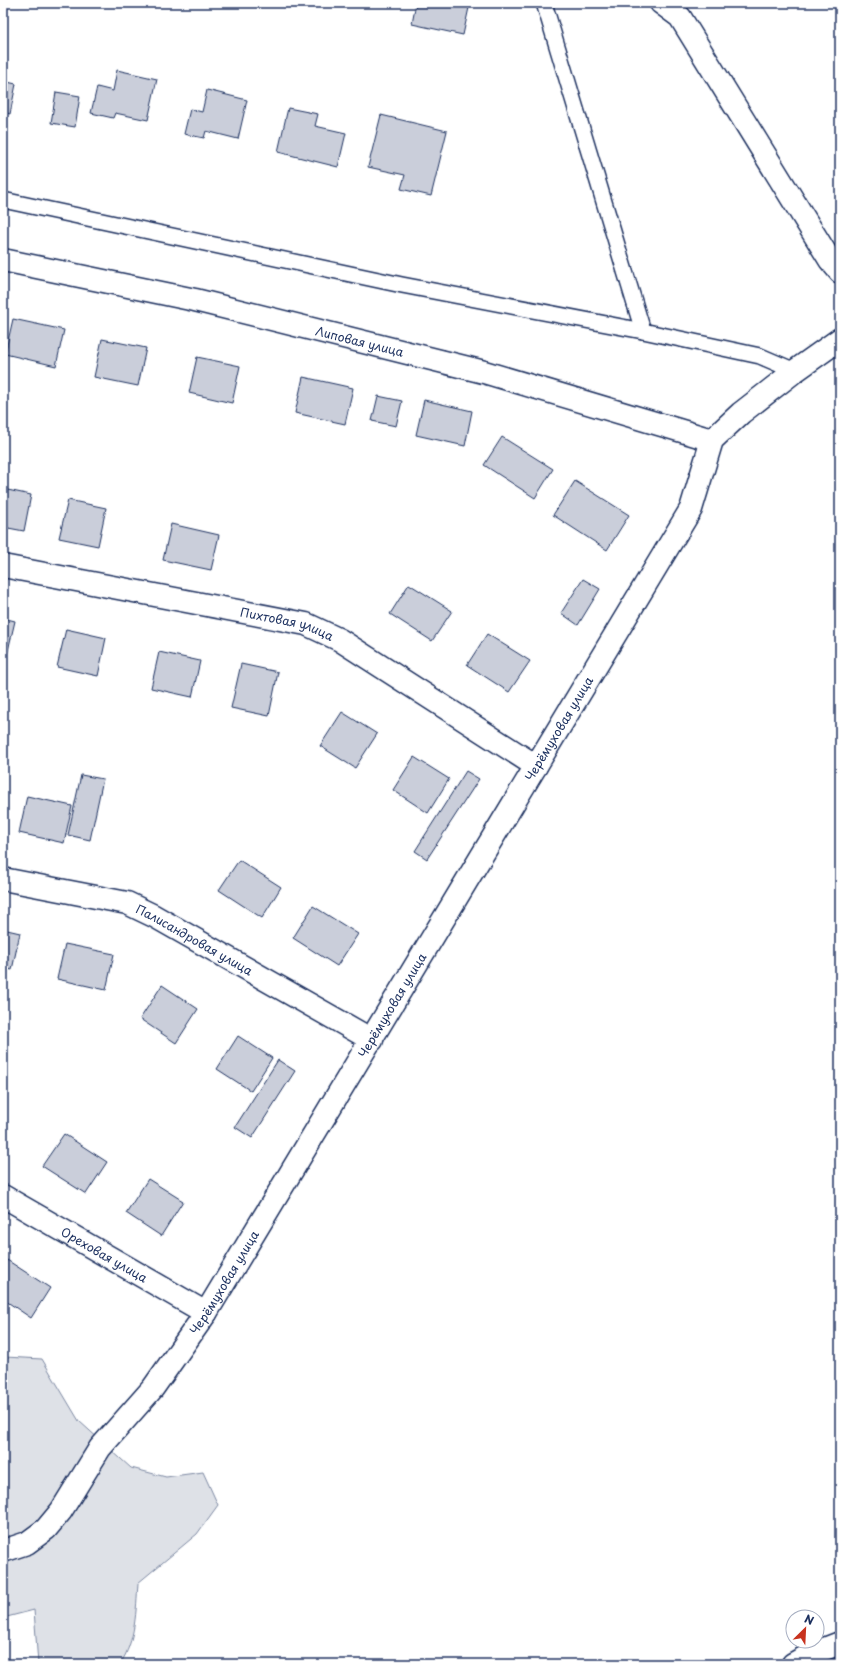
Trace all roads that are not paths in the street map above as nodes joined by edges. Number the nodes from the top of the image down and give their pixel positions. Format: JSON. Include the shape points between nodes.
{"nodes":[{"id":1,"x":544,"y":3,"type":"edge"},
{"id":2,"x":661,"y":3,"type":"edge"},
{"id":3,"x":3,"y":200,"type":"edge"},
{"id":4,"x":3,"y":260,"type":"edge"},
{"id":5,"x":840,"y":272,"type":"edge"},
{"id":6,"x":643,"y":331,"type":"junction"},
{"id":7,"x":840,"y":339,"type":"edge"},
{"id":8,"x":795,"y":371,"type":"junction"},
{"id":9,"x":712,"y":440,"type":"junction"},
{"id":10,"x":3,"y":566,"type":"edge"},
{"id":11,"x":536,"y":766,"type":"junction"},
{"id":12,"x":3,"y":878,"type":"edge"},
{"id":13,"x":372,"y":1040,"type":"junction"},
{"id":14,"x":3,"y":1196,"type":"edge"},
{"id":15,"x":206,"y":1313,"type":"junction"},
{"id":16,"x":3,"y":1551,"type":"edge"},
{"id":17,"x":840,"y":1643,"type":"edge"},
{"id":18,"x":793,"y":1664,"type":"edge"}],
"edges":[{"from":1,"to":6,"type":"lane"},
{"from":2,"to":5,"type":"street","via":[[680,17],[830,260]]},
{"from":3,"to":6,"type":"lane","via":[[402,285]]},
{"from":4,"to":9,"type":"street","name":"Липовая улица","via":[[195,300],[484,372]]},
{"from":6,"to":8,"type":"lane","via":[[760,356]]},
{"from":7,"to":8,"type":"street"},
{"from":8,"to":9,"type":"street","via":[[741,413]]},
{"from":9,"to":11,"type":"street","name":"Черёмуховая улица","via":[[691,509]]},
{"from":10,"to":11,"type":"street","name":"Пихтовая улица","via":[[306,624],[340,640]]},
{"from":11,"to":13,"type":"street","name":"Черёмуховая улица"},
{"from":12,"to":13,"type":"street","name":"Палисандровая улица","via":[[127,903]]},
{"from":13,"to":15,"type":"street","name":"Черёмуховая улица"},
{"from":14,"to":15,"type":"street","name":"Ореховая улица"},
{"from":15,"to":16,"type":"street","name":"Черёмуховая улица","via":[[153,1388],[100,1448],[61,1511],[46,1530],[28,1543]]},
{"from":17,"to":18,"type":"street"}]}
